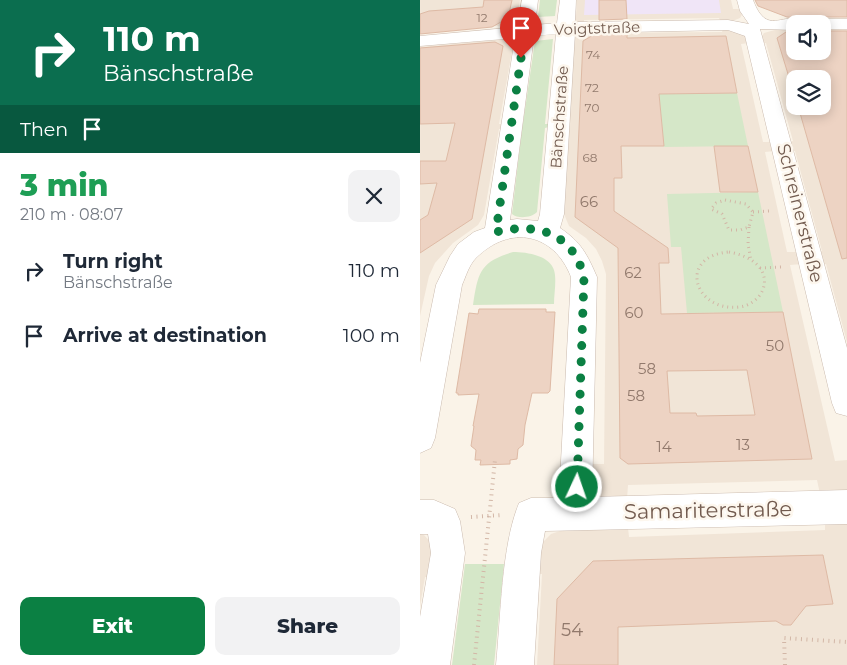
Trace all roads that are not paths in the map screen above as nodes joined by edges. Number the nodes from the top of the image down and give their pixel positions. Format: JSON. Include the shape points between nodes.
{"nodes":[{"id":1,"x":530,"y":0,"type":"edge"},
{"id":2,"x":568,"y":0,"type":"edge"},
{"id":3,"x":745,"y":0,"type":"edge"},
{"id":4,"x":831,"y":24,"type":"edge"},
{"id":5,"x":847,"y":24,"type":"edge"},
{"id":6,"x":750,"y":25,"type":"junction"},
{"id":7,"x":786,"y":25,"type":"edge"},
{"id":8,"x":566,"y":28,"type":"junction"},
{"id":9,"x":525,"y":31,"type":"junction"},
{"id":10,"x":420,"y":41,"type":"edge"},
{"id":11,"x":496,"y":232,"type":"junction"},
{"id":12,"x":546,"y":233,"type":"junction"},
{"id":13,"x":847,"y":403,"type":"edge"},
{"id":14,"x":420,"y":438,"type":"edge"},
{"id":15,"x":847,"y":507,"type":"edge"},
{"id":16,"x":575,"y":514,"type":"junction"},
{"id":17,"x":432,"y":519,"type":"edge"},
{"id":18,"x":432,"y":665,"type":"edge"},
{"id":19,"x":515,"y":665,"type":"edge"}],
"edges":[{"from":1,"to":9,"type":"street"},
{"from":2,"to":8,"type":"street","name":"Bänschstraße"},
{"from":3,"to":6,"type":"street","name":"Schreinerstraße"},
{"from":4,"to":5,"type":"street"},
{"from":6,"to":7,"type":"street","name":"Voigtstraße"},
{"from":6,"to":8,"type":"street","name":"Voigtstraße"},
{"from":6,"to":13,"type":"street","name":"Schreinerstraße"},
{"from":8,"to":9,"type":"street","name":"Voigtstraße"},
{"from":8,"to":12,"type":"street","name":"Bänschstraße","via":[[552,214]]},
{"from":9,"to":10,"type":"street","name":"Voigtstraße"},
{"from":9,"to":11,"type":"street"},
{"from":11,"to":12,"type":"street","via":[[521,228]]},
{"from":11,"to":14,"type":"street","via":[[466,252],[456,266],[449,285]]},
{"from":12,"to":16,"type":"street","via":[[556,236],[575,252],[584,277]]},
{"from":15,"to":16,"type":"street","name":"Samariterstraße"},
{"from":16,"to":19,"type":"street","name":"Samariterstraße","via":[[531,515],[524,553]]},
{"from":17,"to":18,"type":"street","via":[[448,553]]}]}
